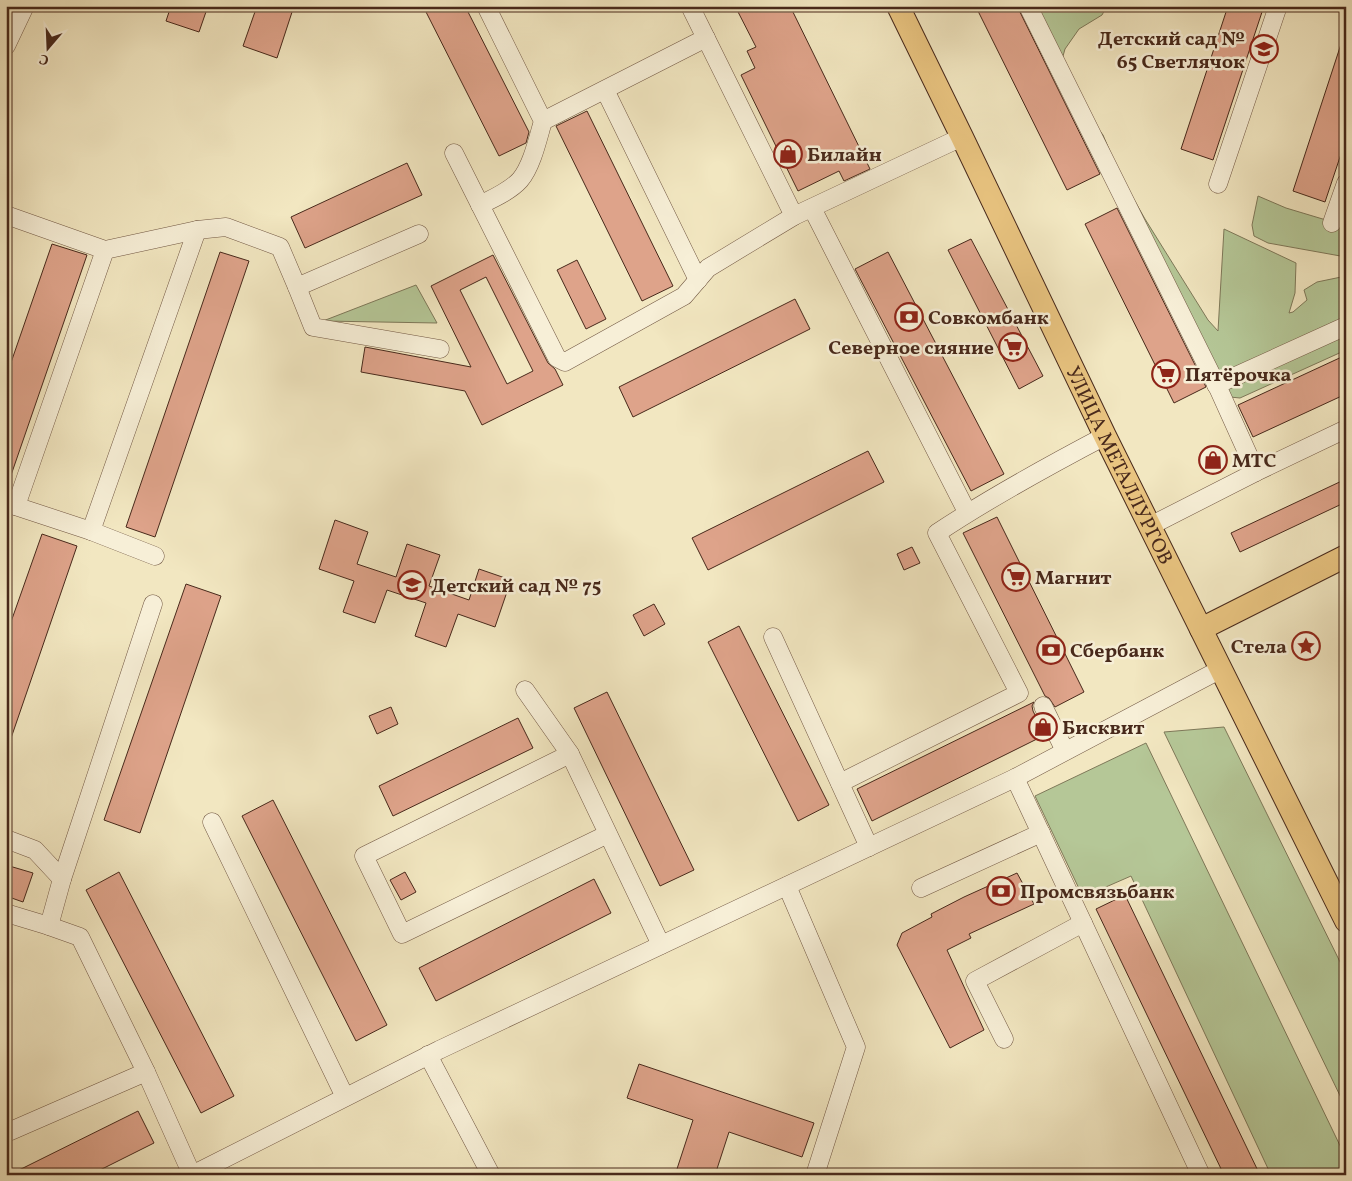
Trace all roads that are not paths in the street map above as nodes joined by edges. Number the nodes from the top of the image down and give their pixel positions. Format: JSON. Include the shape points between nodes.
{"nodes":[{"id":1,"x":25,"y":6,"type":"edge"},
{"id":2,"x":486,"y":6,"type":"edge"},
{"id":3,"x":690,"y":6,"type":"edge"},
{"id":4,"x":1028,"y":6,"type":"edge"},
{"id":5,"x":1278,"y":6,"type":"edge"},
{"id":6,"x":905,"y":9,"type":"edge"},
{"id":7,"x":706,"y":38,"type":"junction"},
{"id":8,"x":6,"y":46,"type":"edge"},
{"id":9,"x":605,"y":90,"type":"junction"},
{"id":10,"x":542,"y":121,"type":"junction"},
{"id":11,"x":962,"y":137,"type":"junction"},
{"id":12,"x":454,"y":153,"type":"dead end"},
{"id":13,"x":1346,"y":183,"type":"edge"},
{"id":14,"x":1218,"y":184,"type":"dead end"},
{"id":15,"x":480,"y":206,"type":"junction"},
{"id":16,"x":812,"y":208,"type":"junction"},
{"id":17,"x":6,"y":215,"type":"edge"},
{"id":18,"x":794,"y":216,"type":"junction"},
{"id":19,"x":1332,"y":223,"type":"dead end"},
{"id":20,"x":197,"y":230,"type":"junction"},
{"id":21,"x":419,"y":234,"type":"dead end"},
{"id":22,"x":105,"y":250,"type":"junction"},
{"id":23,"x":698,"y":280,"type":"junction"},
{"id":24,"x":297,"y":287,"type":"junction"},
{"id":25,"x":1346,"y":326,"type":"edge"},
{"id":26,"x":440,"y":349,"type":"dead end"},
{"id":27,"x":1216,"y":385,"type":"junction"},
{"id":28,"x":1346,"y":429,"type":"edge"},
{"id":29,"x":1105,"y":436,"type":"junction"},
{"id":30,"x":1256,"y":472,"type":"junction"},
{"id":31,"x":11,"y":504,"type":"edge"},
{"id":32,"x":967,"y":512,"type":"junction"},
{"id":33,"x":1150,"y":526,"type":"junction"},
{"id":34,"x":91,"y":531,"type":"junction"},
{"id":35,"x":155,"y":556,"type":"dead end"},
{"id":36,"x":1346,"y":556,"type":"edge"},
{"id":37,"x":153,"y":604,"type":"dead end"},
{"id":38,"x":1201,"y":629,"type":"junction"},
{"id":39,"x":773,"y":637,"type":"dead end"},
{"id":40,"x":1221,"y":669,"type":"junction"},
{"id":41,"x":525,"y":690,"type":"dead end"},
{"id":42,"x":1019,"y":693,"type":"junction"},
{"id":43,"x":1065,"y":752,"type":"junction"},
{"id":44,"x":570,"y":754,"type":"junction"},
{"id":45,"x":1015,"y":778,"type":"junction"},
{"id":46,"x":840,"y":783,"type":"junction"},
{"id":47,"x":212,"y":822,"type":"dead end"},
{"id":48,"x":1041,"y":833,"type":"junction"},
{"id":49,"x":608,"y":834,"type":"junction"},
{"id":50,"x":6,"y":839,"type":"edge"},
{"id":51,"x":869,"y":847,"type":"junction"},
{"id":52,"x":62,"y":879,"type":"junction"},
{"id":53,"x":787,"y":886,"type":"junction"},
{"id":54,"x":921,"y":888,"type":"dead end"},
{"id":55,"x":6,"y":913,"type":"edge"},
{"id":56,"x":1346,"y":921,"type":"edge"},
{"id":57,"x":1083,"y":923,"type":"junction"},
{"id":58,"x":49,"y":926,"type":"junction"},
{"id":59,"x":661,"y":945,"type":"junction"},
{"id":60,"x":1004,"y":1038,"type":"dead end"},
{"id":61,"x":428,"y":1055,"type":"junction"},
{"id":62,"x":146,"y":1072,"type":"junction"},
{"id":63,"x":345,"y":1097,"type":"junction"},
{"id":64,"x":6,"y":1134,"type":"edge"},
{"id":65,"x":192,"y":1175,"type":"edge"},
{"id":66,"x":491,"y":1175,"type":"edge"},
{"id":67,"x":815,"y":1175,"type":"edge"},
{"id":68,"x":1202,"y":1175,"type":"edge"}],
"edges":[{"from":1,"to":8,"type":"street"},
{"from":2,"to":10,"type":"street"},
{"from":3,"to":7,"type":"street"},
{"from":4,"to":27,"type":"street"},
{"from":5,"to":14,"type":"street"},
{"from":6,"to":11,"type":"main road","name":"УЛИЦА МЕТАЛЛУРГОВ"},
{"from":7,"to":9,"type":"street"},
{"from":7,"to":18,"type":"street"},
{"from":9,"to":10,"type":"street"},
{"from":9,"to":23,"type":"street"},
{"from":10,"to":15,"type":"street","via":[[530,162],[520,180]]},
{"from":11,"to":16,"type":"street"},
{"from":11,"to":29,"type":"main road","name":"УЛИЦА МЕТАЛЛУРГОВ"},
{"from":12,"to":15,"type":"street"},
{"from":13,"to":19,"type":"street"},
{"from":15,"to":23,"type":"street","via":[[557,358],[565,362],[684,296]]},
{"from":16,"to":18,"type":"street"},
{"from":16,"to":32,"type":"street"},
{"from":17,"to":22,"type":"street"},
{"from":18,"to":23,"type":"street","via":[[708,268]]},
{"from":20,"to":22,"type":"street"},
{"from":20,"to":24,"type":"street","via":[[226,227],[280,247]]},
{"from":20,"to":34,"type":"street"},
{"from":21,"to":24,"type":"street"},
{"from":22,"to":31,"type":"street"},
{"from":24,"to":26,"type":"street","via":[[313,328]]},
{"from":25,"to":27,"type":"street"},
{"from":27,"to":30,"type":"street"},
{"from":28,"to":30,"type":"street"},
{"from":29,"to":32,"type":"street"},
{"from":29,"to":33,"type":"main road","name":"УЛИЦА МЕТАЛЛУРГОВ"},
{"from":30,"to":33,"type":"street"},
{"from":31,"to":34,"type":"street"},
{"from":32,"to":42,"type":"street","via":[[937,533]]},
{"from":33,"to":38,"type":"main road","name":"УЛИЦА МЕТАЛЛУРГОВ"},
{"from":34,"to":35,"type":"street"},
{"from":36,"to":38,"type":"main road"},
{"from":37,"to":52,"type":"street"},
{"from":38,"to":40,"type":"main road","name":"УЛИЦА МЕТАЛЛУРГОВ"},
{"from":39,"to":46,"type":"street"},
{"from":40,"to":43,"type":"street"},
{"from":40,"to":56,"type":"main road","name":"УЛИЦА МЕТАЛЛУРГОВ"},
{"from":41,"to":44,"type":"street"},
{"from":42,"to":43,"type":"street","via":[[1041,703]]},
{"from":42,"to":46,"type":"street"},
{"from":43,"to":45,"type":"street"},
{"from":44,"to":49,"type":"street"},
{"from":44,"to":49,"type":"street","via":[[364,856],[402,934]]},
{"from":45,"to":48,"type":"street"},
{"from":45,"to":51,"type":"street"},
{"from":46,"to":51,"type":"street"},
{"from":47,"to":63,"type":"street"},
{"from":48,"to":54,"type":"street"},
{"from":48,"to":57,"type":"street"},
{"from":49,"to":59,"type":"street"},
{"from":50,"to":52,"type":"street","via":[[35,850]]},
{"from":51,"to":53,"type":"street"},
{"from":52,"to":58,"type":"street"},
{"from":53,"to":59,"type":"street"},
{"from":53,"to":67,"type":"street","via":[[856,1047]]},
{"from":55,"to":58,"type":"street"},
{"from":57,"to":60,"type":"street","via":[[975,981]]},
{"from":57,"to":68,"type":"street"},
{"from":58,"to":62,"type":"street","via":[[80,938]]},
{"from":59,"to":61,"type":"street"},
{"from":61,"to":63,"type":"street"},
{"from":61,"to":66,"type":"street"},
{"from":62,"to":64,"type":"street"},
{"from":62,"to":65,"type":"street"},
{"from":63,"to":65,"type":"street"}]}
